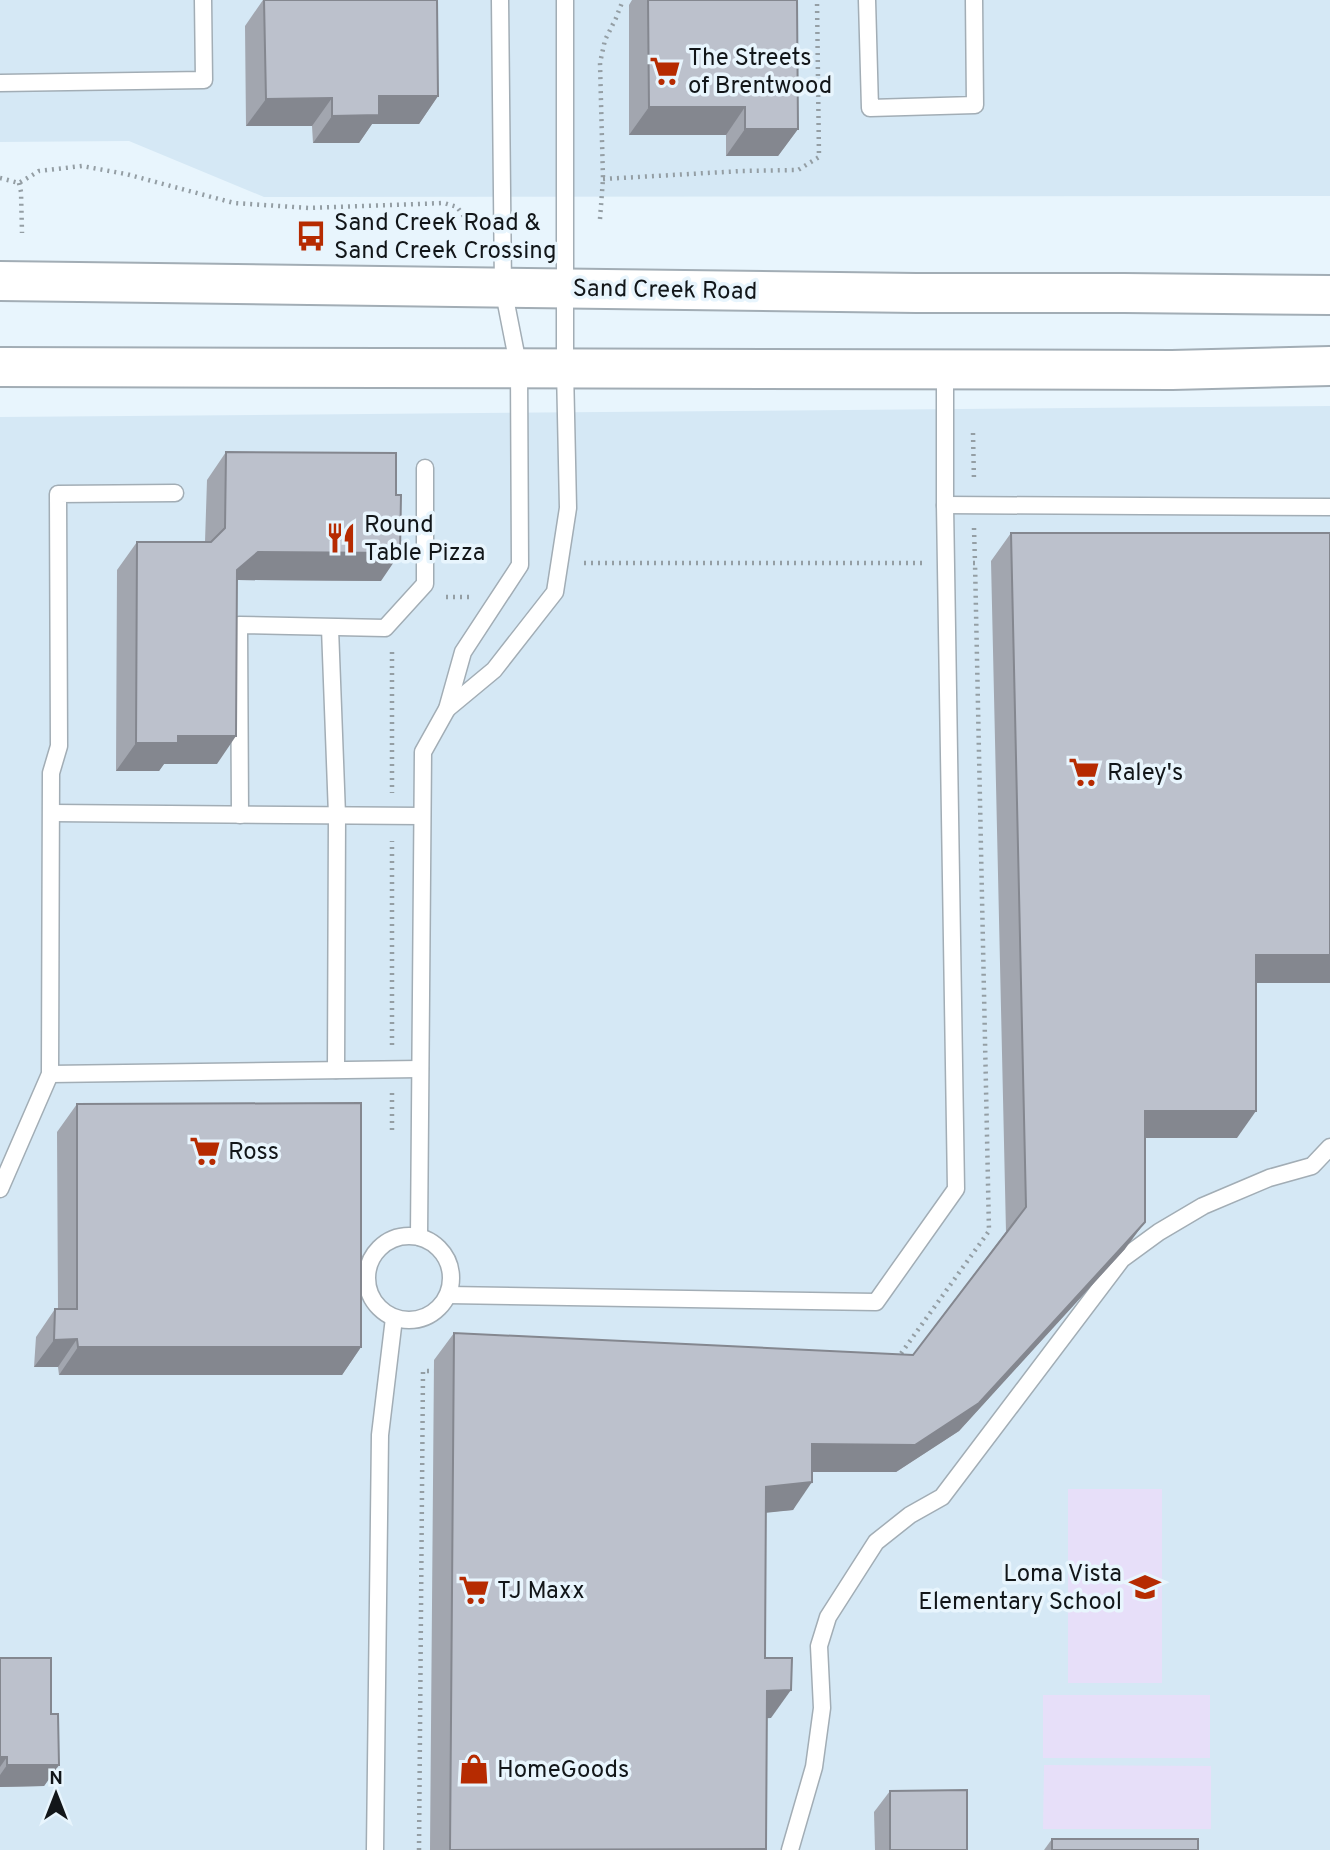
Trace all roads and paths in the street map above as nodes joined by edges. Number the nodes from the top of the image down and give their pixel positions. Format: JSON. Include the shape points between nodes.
{"nodes":[{"id":1,"x":203,"y":0,"type":"edge"},
{"id":2,"x":500,"y":0,"type":"edge"},
{"id":3,"x":565,"y":0,"type":"edge"},
{"id":4,"x":623,"y":0,"type":"edge"},
{"id":5,"x":817,"y":0,"type":"edge"},
{"id":6,"x":867,"y":0,"type":"edge"},
{"id":7,"x":974,"y":0,"type":"edge"},
{"id":8,"x":0,"y":83,"type":"edge"},
{"id":9,"x":0,"y":178,"type":"edge"},
{"id":10,"x":603,"y":179,"type":"junction"},
{"id":11,"x":19,"y":183,"type":"junction"},
{"id":12,"x":466,"y":219,"type":"dead end"},
{"id":13,"x":600,"y":219,"type":"dead end"},
{"id":14,"x":22,"y":233,"type":"dead end"},
{"id":15,"x":0,"y":281,"type":"edge"},
{"id":16,"x":503,"y":288,"type":"junction"},
{"id":17,"x":567,"y":288,"type":"junction"},
{"id":18,"x":1330,"y":295,"type":"edge"},
{"id":19,"x":0,"y":366,"type":"edge"},
{"id":20,"x":1330,"y":366,"type":"edge"},
{"id":21,"x":519,"y":369,"type":"junction"},
{"id":22,"x":565,"y":369,"type":"junction"},
{"id":23,"x":945,"y":369,"type":"junction"},
{"id":24,"x":973,"y":433,"type":"dead end"},
{"id":25,"x":425,"y":468,"type":"dead end"},
{"id":26,"x":175,"y":493,"type":"dead end"},
{"id":27,"x":945,"y":505,"type":"junction"},
{"id":28,"x":974,"y":505,"type":"junction"},
{"id":29,"x":1330,"y":507,"type":"edge"},
{"id":30,"x":578,"y":563,"type":"dead end"},
{"id":31,"x":946,"y":563,"type":"junction"},
{"id":32,"x":975,"y":563,"type":"junction"},
{"id":33,"x":330,"y":628,"type":"junction"},
{"id":34,"x":447,"y":709,"type":"junction"},
{"id":35,"x":52,"y":813,"type":"junction"},
{"id":36,"x":240,"y":815,"type":"junction"},
{"id":37,"x":337,"y":815,"type":"junction"},
{"id":38,"x":422,"y":816,"type":"junction"},
{"id":39,"x":420,"y":1069,"type":"junction"},
{"id":40,"x":336,"y":1070,"type":"junction"},
{"id":41,"x":50,"y":1074,"type":"junction"},
{"id":42,"x":1330,"y":1147,"type":"edge"},
{"id":43,"x":0,"y":1189,"type":"edge"},
{"id":44,"x":419,"y":1237,"type":"junction"},
{"id":45,"x":447,"y":1295,"type":"junction"},
{"id":46,"x":394,"y":1318,"type":"junction"},
{"id":47,"x":893,"y":1364,"type":"edge"},
{"id":48,"x":450,"y":1371,"type":"dead end"},
{"id":49,"x":375,"y":1850,"type":"edge"},
{"id":50,"x":419,"y":1850,"type":"edge"},
{"id":51,"x":790,"y":1850,"type":"edge"}],
"edges":[{"from":1,"to":8,"type":"lane","via":[[204,80]]},
{"from":2,"to":16,"type":"lane"},
{"from":3,"to":17,"type":"lane"},
{"from":4,"to":10,"type":"path","via":[[600,63]]},
{"from":5,"to":10,"type":"path","via":[[819,158],[798,170]]},
{"from":6,"to":7,"type":"lane","via":[[870,108],[975,105]]},
{"from":9,"to":11,"type":"path"},
{"from":10,"to":13,"type":"path"},
{"from":11,"to":12,"type":"path","via":[[39,171],[82,166],[234,203],[309,208],[444,203],[457,207]]},
{"from":11,"to":14,"type":"path"},
{"from":15,"to":16,"type":"main road","name":"Sand Creek Road"},
{"from":16,"to":17,"type":"main road","name":"Sand Creek Road"},
{"from":16,"to":21,"type":"lane"},
{"from":17,"to":18,"type":"main road","name":"Sand Creek Road"},
{"from":17,"to":22,"type":"lane"},
{"from":19,"to":21,"type":"main road"},
{"from":20,"to":23,"type":"main road"},
{"from":21,"to":22,"type":"main road"},
{"from":21,"to":34,"type":"lane","via":[[520,565],[463,652]]},
{"from":22,"to":23,"type":"main road"},
{"from":22,"to":34,"type":"lane","via":[[568,508],[555,592],[494,670]]},
{"from":23,"to":27,"type":"lane"},
{"from":24,"to":28,"type":"path"},
{"from":25,"to":33,"type":"lane","via":[[425,584],[385,628]]},
{"from":26,"to":35,"type":"lane","via":[[58,494],[59,746],[51,773]]},
{"from":27,"to":28,"type":"lane"},
{"from":27,"to":31,"type":"lane"},
{"from":28,"to":29,"type":"lane"},
{"from":28,"to":32,"type":"path"},
{"from":30,"to":31,"type":"path"},
{"from":31,"to":32,"type":"path"},
{"from":31,"to":45,"type":"lane","via":[[956,1189],[876,1302]]},
{"from":32,"to":47,"type":"path","via":[[989,1231]]},
{"from":33,"to":36,"type":"lane","via":[[239,625]]},
{"from":33,"to":37,"type":"lane"},
{"from":34,"to":38,"type":"lane","via":[[423,752]]},
{"from":35,"to":36,"type":"lane"},
{"from":35,"to":41,"type":"lane"},
{"from":36,"to":37,"type":"lane"},
{"from":37,"to":38,"type":"lane"},
{"from":37,"to":40,"type":"lane"},
{"from":38,"to":39,"type":"lane"},
{"from":39,"to":40,"type":"lane"},
{"from":39,"to":44,"type":"lane"},
{"from":40,"to":41,"type":"lane"},
{"from":41,"to":43,"type":"lane"},
{"from":42,"to":51,"type":"lane","via":[[1312,1166],[1269,1178],[1203,1206],[1122,1259],[943,1497],[909,1514],[876,1542],[828,1617],[822,1636],[822,1707],[814,1767]]},
{"from":44,"to":45,"type":"lane","via":[[440,1249],[447,1259],[451,1283]]},
{"from":44,"to":46,"type":"lane","via":[[391,1240],[371,1259],[367,1280],[373,1300]]},
{"from":45,"to":46,"type":"lane","via":[[431,1314],[419,1319]]},
{"from":46,"to":49,"type":"lane","via":[[380,1435]]},
{"from":48,"to":50,"type":"path","via":[[423,1371]]}]}
